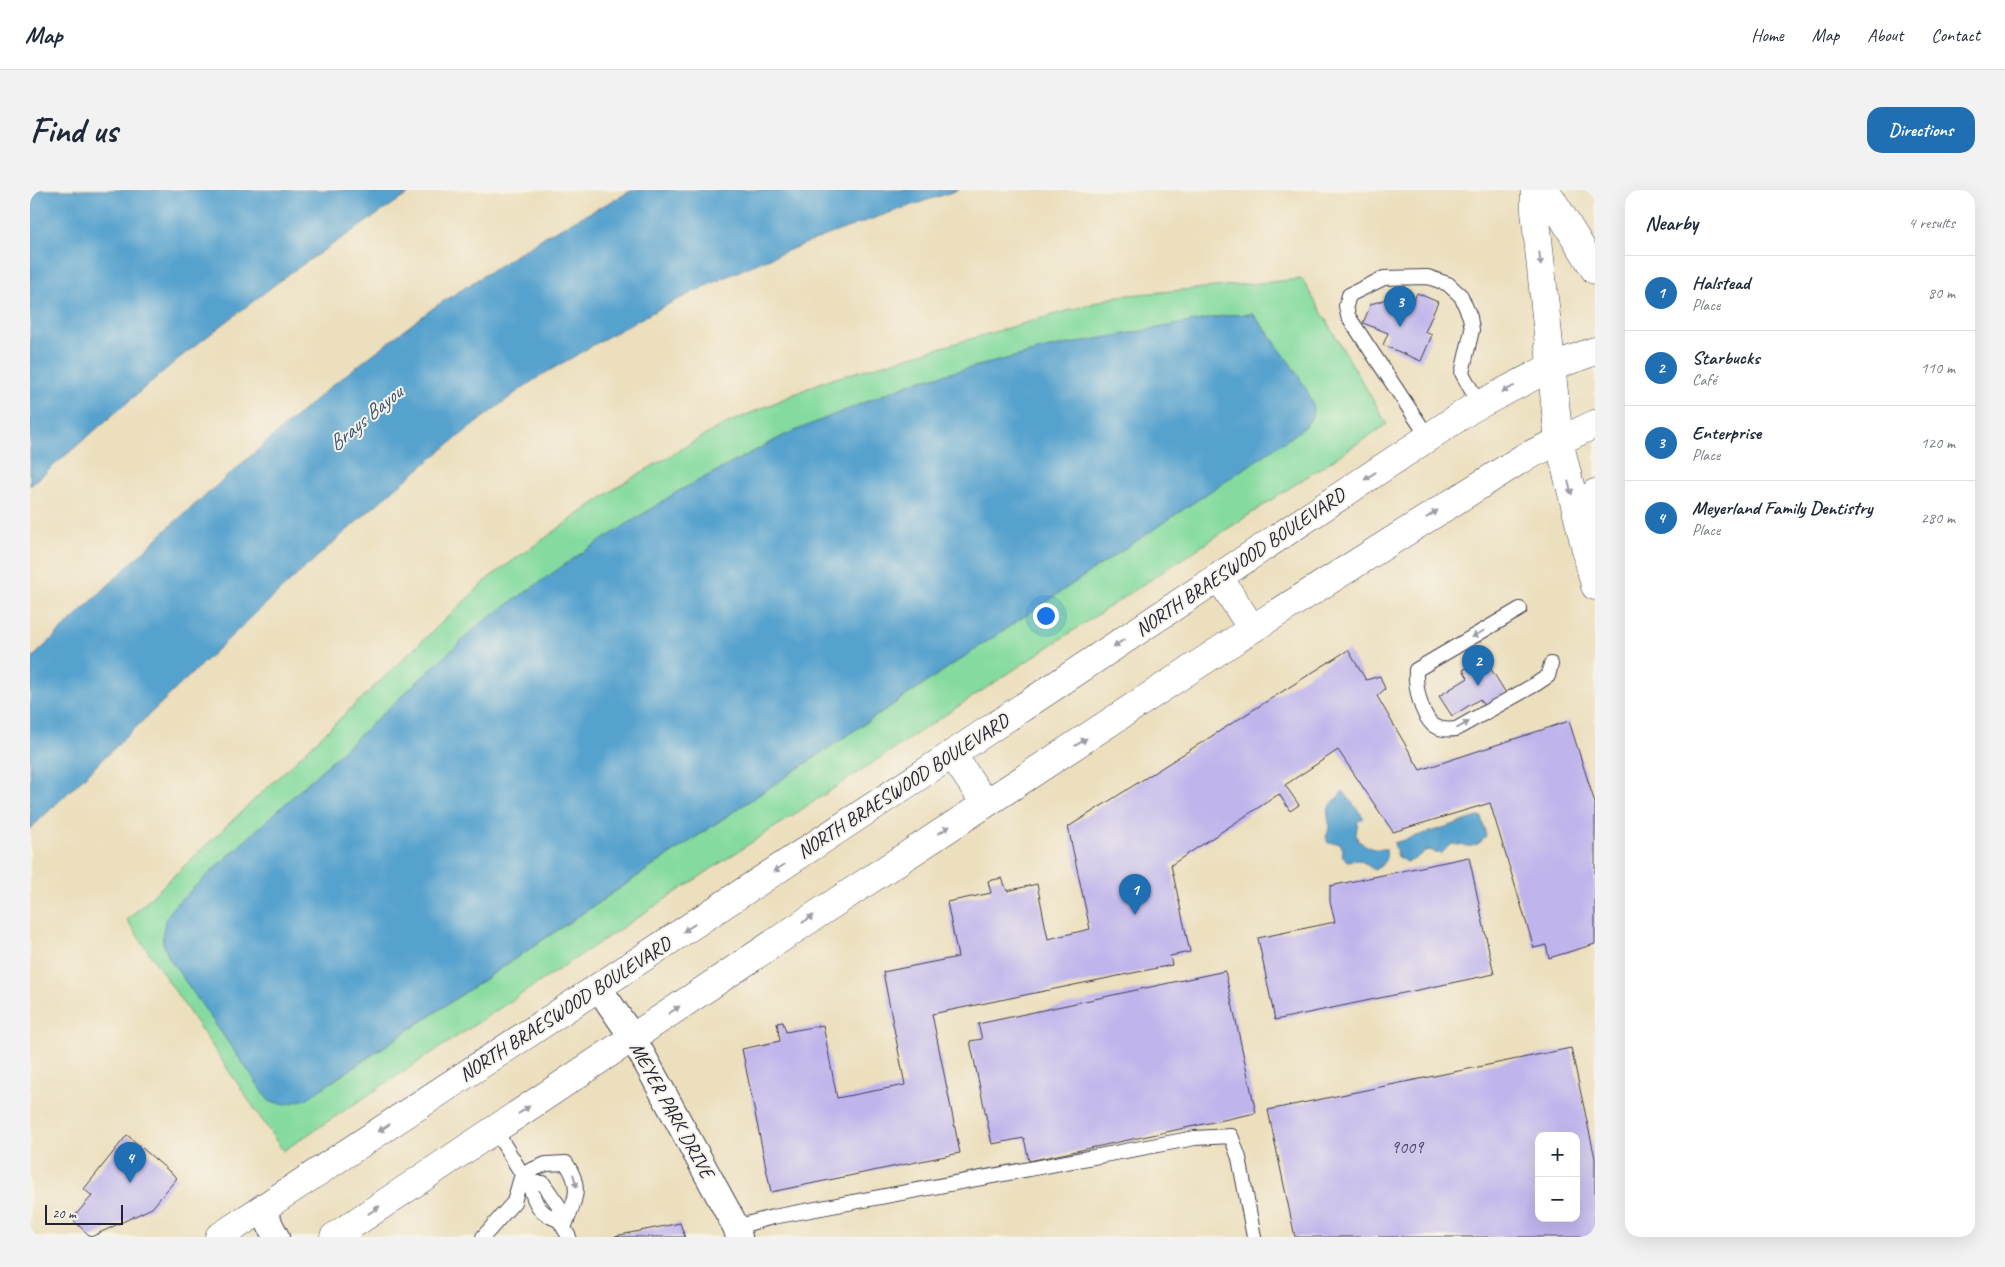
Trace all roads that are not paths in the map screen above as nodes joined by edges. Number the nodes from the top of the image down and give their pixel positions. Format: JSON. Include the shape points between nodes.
{"nodes":[{"id":1,"x":1539,"y":197,"type":"edge"},
{"id":2,"x":1595,"y":270,"type":"edge"},
{"id":3,"x":1595,"y":351,"type":"edge"},
{"id":4,"x":1551,"y":367,"type":"junction"},
{"id":5,"x":1479,"y":404,"type":"junction"},
{"id":6,"x":1595,"y":424,"type":"edge"},
{"id":7,"x":1428,"y":437,"type":"junction"},
{"id":8,"x":1559,"y":441,"type":"junction"},
{"id":9,"x":1595,"y":493,"type":"edge"},
{"id":10,"x":1592,"y":575,"type":"edge"},
{"id":11,"x":1219,"y":577,"type":"junction"},
{"id":12,"x":1520,"y":609,"type":"dead end"},
{"id":13,"x":1252,"y":629,"type":"junction"},
{"id":14,"x":1551,"y":664,"type":"dead end"},
{"id":15,"x":952,"y":754,"type":"junction"},
{"id":16,"x":985,"y":803,"type":"junction"},
{"id":17,"x":598,"y":988,"type":"junction"},
{"id":18,"x":633,"y":1038,"type":"junction"},
{"id":19,"x":495,"y":1130,"type":"junction"},
{"id":20,"x":525,"y":1179,"type":"junction"},
{"id":21,"x":262,"y":1209,"type":"junction"},
{"id":22,"x":564,"y":1228,"type":"edge"},
{"id":23,"x":738,"y":1232,"type":"edge"},
{"id":24,"x":219,"y":1237,"type":"edge"},
{"id":25,"x":276,"y":1237,"type":"edge"},
{"id":26,"x":334,"y":1237,"type":"edge"},
{"id":27,"x":483,"y":1237,"type":"edge"},
{"id":28,"x":1254,"y":1237,"type":"edge"}],
"edges":[{"from":1,"to":2,"type":"main road"},
{"from":1,"to":4,"type":"main road","one_way":true},
{"from":3,"to":4,"type":"main road","name":"NORTH BRAESWOOD BOULEVARD"},
{"from":4,"to":5,"type":"main road","name":"NORTH BRAESWOOD BOULEVARD","one_way":true},
{"from":4,"to":8,"type":"main road"},
{"from":5,"to":7,"type":"main road","name":"NORTH BRAESWOOD BOULEVARD"},
{"from":5,"to":7,"type":"lane","via":[[1462,373],[1472,330],[1470,317],[1461,296],[1448,284],[1428,277],[1384,278],[1349,295],[1348,316]]},
{"from":6,"to":8,"type":"main road"},
{"from":7,"to":11,"type":"main road","name":"NORTH BRAESWOOD BOULEVARD","one_way":true},
{"from":8,"to":10,"type":"main road","one_way":true},
{"from":13,"to":8,"type":"main road","one_way":true,"via":[[1454,500],[1523,458]]},
{"from":9,"to":10,"type":"main road","via":[[1591,509]]},
{"from":11,"to":13,"type":"main road"},
{"from":11,"to":15,"type":"main road","name":"NORTH BRAESWOOD BOULEVARD","one_way":true},
{"from":12,"to":14,"type":"lane","one_way":true,"via":[[1416,670],[1415,685],[1426,714],[1433,725],[1445,730],[1456,729],[1548,676]]},
{"from":16,"to":13,"type":"main road","one_way":true},
{"from":15,"to":16,"type":"main road"},
{"from":15,"to":17,"type":"main road","name":"NORTH BRAESWOOD BOULEVARD","one_way":true},
{"from":18,"to":16,"type":"main road","one_way":true},
{"from":17,"to":18,"type":"street","name":"MEYER PARK DRIVE"},
{"from":17,"to":21,"type":"main road","name":"NORTH BRAESWOOD BOULEVARD","one_way":true},
{"from":19,"to":18,"type":"main road","one_way":true},
{"from":18,"to":23,"type":"street","name":"MEYER PARK DRIVE"},
{"from":19,"to":20,"type":"lane"},
{"from":26,"to":19,"type":"main road","one_way":true},
{"from":20,"to":22,"type":"lane","via":[[532,1199],[546,1216]]},
{"from":20,"to":22,"type":"lane","one_way":true,"via":[[546,1164],[566,1163],[577,1184]]},
{"from":20,"to":27,"type":"lane","via":[[514,1202]]},
{"from":21,"to":24,"type":"main road","name":"NORTH BRAESWOOD BOULEVARD"},
{"from":21,"to":25,"type":"street"},
{"from":23,"to":28,"type":"lane","via":[[773,1217],[1195,1138],[1231,1136],[1239,1158]]}]}
